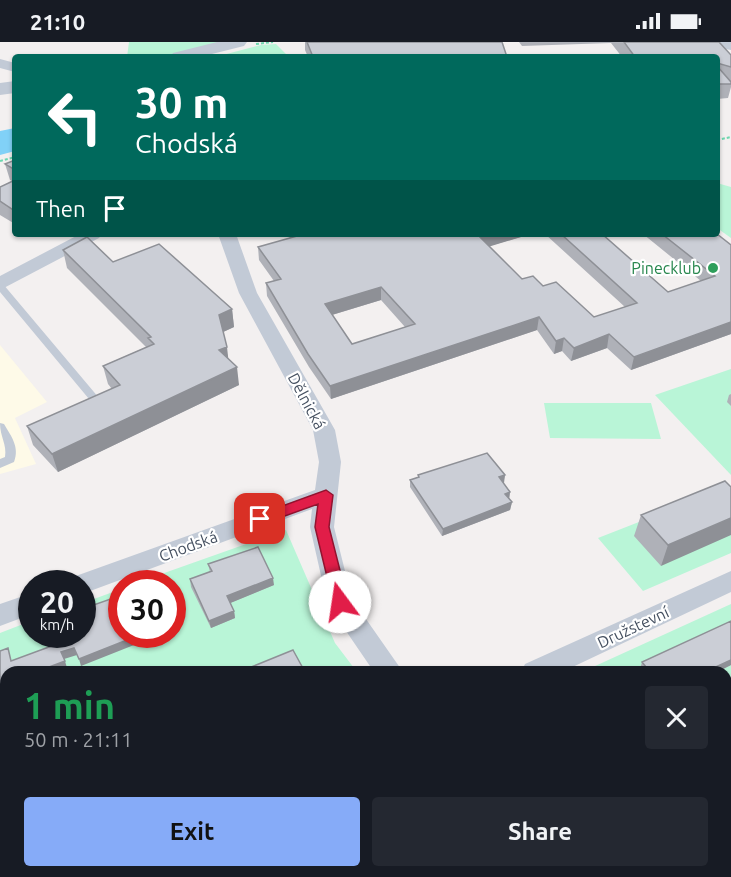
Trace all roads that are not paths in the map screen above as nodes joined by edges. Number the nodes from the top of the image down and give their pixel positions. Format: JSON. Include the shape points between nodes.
{"nodes":[{"id":1,"x":238,"y":42,"type":"edge"},
{"id":2,"x":713,"y":42,"type":"edge"},
{"id":3,"x":731,"y":45,"type":"edge"},
{"id":4,"x":191,"y":54,"type":"edge"},
{"id":5,"x":88,"y":237,"type":"edge"},
{"id":6,"x":228,"y":237,"type":"edge"},
{"id":7,"x":0,"y":285,"type":"edge"},
{"id":8,"x":75,"y":409,"type":"edge"},
{"id":9,"x":0,"y":427,"type":"edge"},
{"id":10,"x":0,"y":464,"type":"edge"},
{"id":11,"x":326,"y":495,"type":"junction"},
{"id":12,"x":96,"y":579,"type":"edge"},
{"id":13,"x":731,"y":581,"type":"edge"},
{"id":14,"x":18,"y":608,"type":"edge"},
{"id":15,"x":0,"y":615,"type":"edge"},
{"id":16,"x":385,"y":666,"type":"edge"},
{"id":17,"x":548,"y":666,"type":"edge"}],
"edges":[{"from":1,"to":4,"type":"street"},
{"from":2,"to":3,"type":"street"},
{"from":5,"to":7,"type":"street"},
{"from":6,"to":11,"type":"street","name":"Dělnická","via":[[248,293],[324,430],[330,462]]},
{"from":7,"to":8,"type":"lane","via":[[95,400]]},
{"from":9,"to":10,"type":"lane","via":[[12,453],[10,459]]},
{"from":11,"to":12,"type":"street","name":"Chodská"},
{"from":11,"to":16,"type":"street","name":"Dělnická","via":[[322,527],[340,602]]},
{"from":13,"to":17,"type":"street","name":"Družstevní"},
{"from":14,"to":15,"type":"street"}]}
